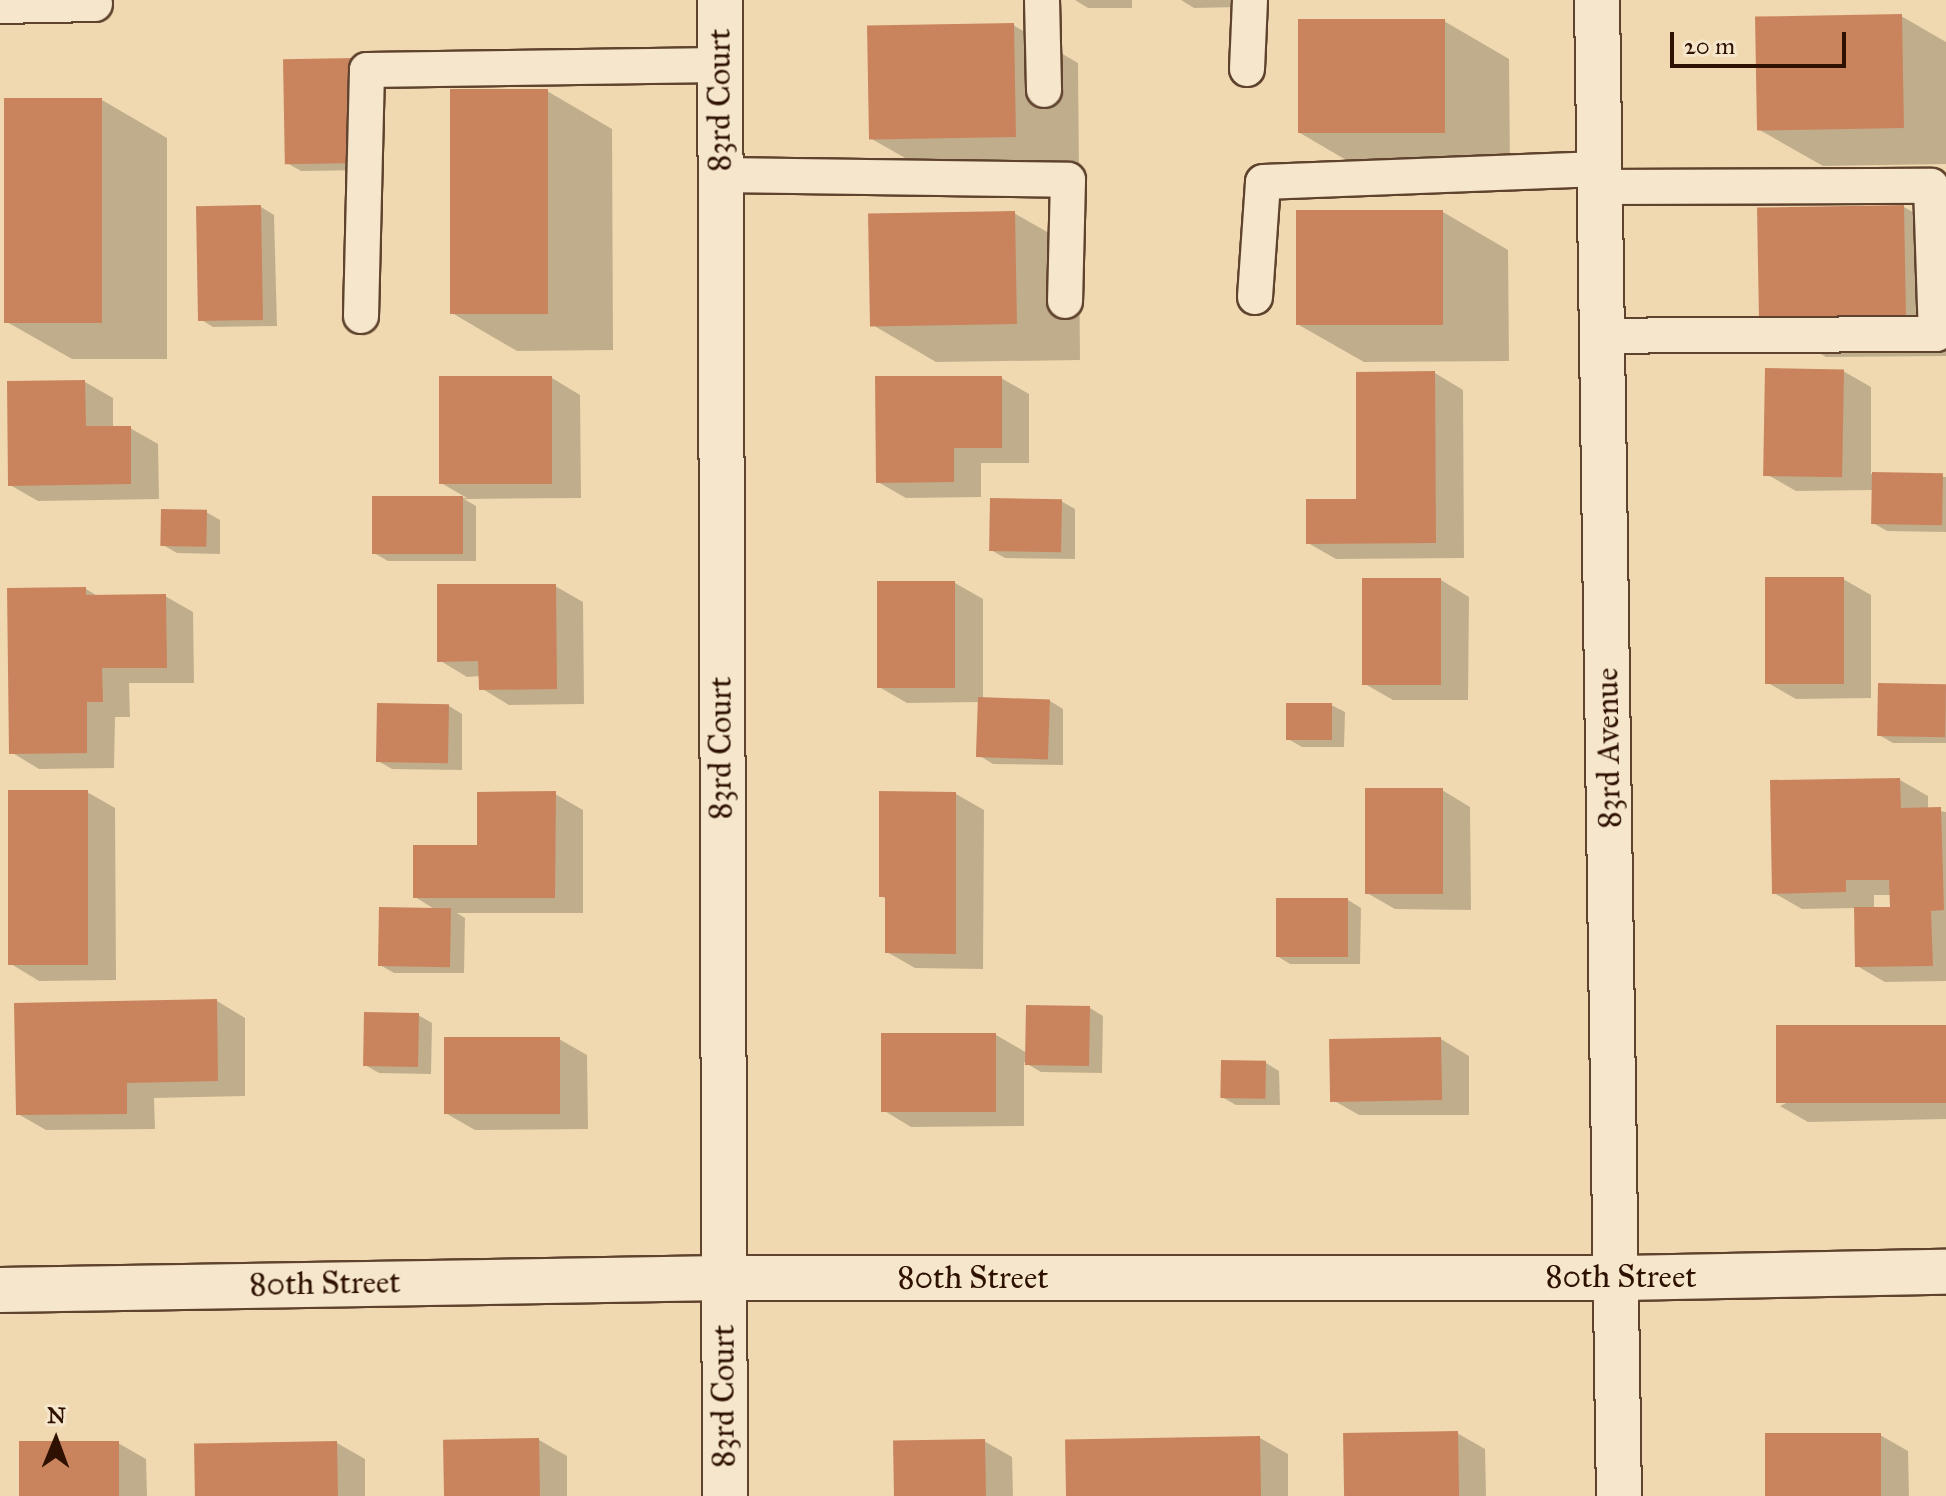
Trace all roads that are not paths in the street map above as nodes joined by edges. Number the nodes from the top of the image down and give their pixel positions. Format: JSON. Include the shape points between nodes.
{"nodes":[{"id":1,"x":720,"y":0,"type":"edge"},
{"id":2,"x":1042,"y":0,"type":"edge"},
{"id":3,"x":1250,"y":0,"type":"edge"},
{"id":4,"x":1597,"y":0,"type":"edge"},
{"id":5,"x":95,"y":4,"type":"dead end"},
{"id":6,"x":0,"y":6,"type":"edge"},
{"id":7,"x":720,"y":65,"type":"junction"},
{"id":8,"x":1247,"y":69,"type":"dead end"},
{"id":9,"x":1044,"y":90,"type":"dead end"},
{"id":10,"x":720,"y":175,"type":"junction"},
{"id":11,"x":1600,"y":178,"type":"junction"},
{"id":12,"x":1255,"y":297,"type":"dead end"},
{"id":13,"x":1065,"y":301,"type":"dead end"},
{"id":14,"x":361,"y":316,"type":"dead end"},
{"id":15,"x":1602,"y":336,"type":"junction"},
{"id":16,"x":1946,"y":1272,"type":"edge"},
{"id":17,"x":723,"y":1278,"type":"junction"},
{"id":18,"x":1619,"y":1278,"type":"junction"},
{"id":19,"x":0,"y":1290,"type":"edge"},
{"id":20,"x":725,"y":1496,"type":"edge"},
{"id":21,"x":1619,"y":1496,"type":"edge"}],
"edges":[{"from":1,"to":7,"type":"street","name":"83rd Court"},
{"from":2,"to":9,"type":"lane"},
{"from":3,"to":8,"type":"lane"},
{"from":4,"to":11,"type":"street","name":"83rd Avenue"},
{"from":5,"to":6,"type":"lane"},
{"from":7,"to":10,"type":"street","name":"83rd Court"},
{"from":7,"to":14,"type":"lane","via":[[367,70]]},
{"from":10,"to":13,"type":"lane","via":[[1068,180]]},
{"from":10,"to":17,"type":"street","name":"83rd Court"},
{"from":11,"to":12,"type":"lane","via":[[1263,182]]},
{"from":11,"to":15,"type":"street","name":"83rd Avenue"},
{"from":11,"to":15,"type":"lane","via":[[1931,186],[1936,334]]},
{"from":15,"to":18,"type":"street","name":"83rd Avenue"},
{"from":16,"to":18,"type":"street","name":"80th Street"},
{"from":17,"to":18,"type":"street","name":"80th Street"},
{"from":17,"to":19,"type":"street","name":"80th Street"},
{"from":17,"to":20,"type":"street","name":"83rd Court"},
{"from":18,"to":21,"type":"street","name":"83rd Avenue"}]}
